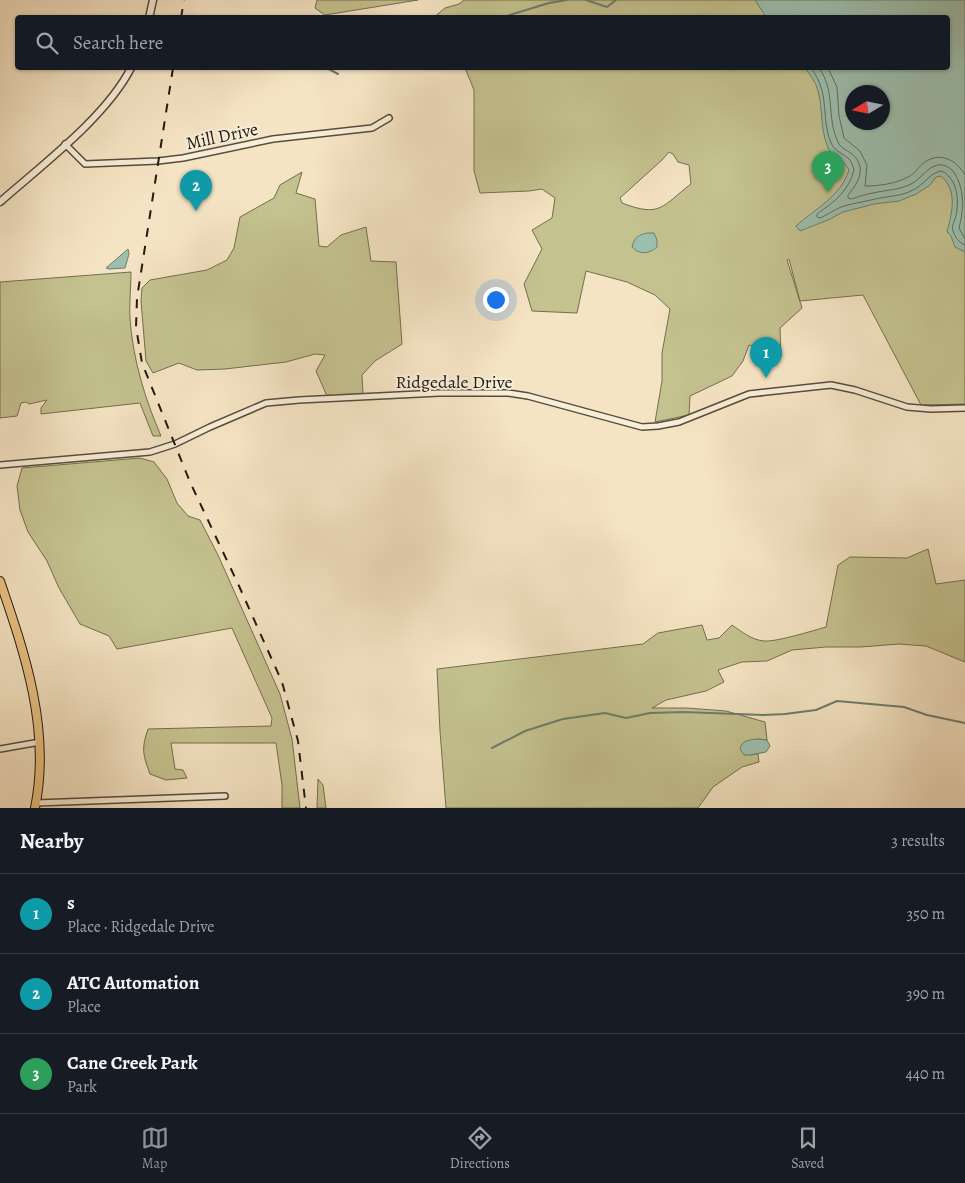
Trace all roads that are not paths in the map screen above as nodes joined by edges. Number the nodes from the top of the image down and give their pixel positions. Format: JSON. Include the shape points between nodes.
{"nodes":[{"id":1,"x":153,"y":0,"type":"edge"},
{"id":2,"x":150,"y":15,"type":"edge"},
{"id":3,"x":130,"y":70,"type":"edge"},
{"id":4,"x":389,"y":118,"type":"dead end"},
{"id":5,"x":65,"y":144,"type":"junction"},
{"id":6,"x":0,"y":202,"type":"edge"},
{"id":7,"x":965,"y":408,"type":"edge"},
{"id":8,"x":0,"y":465,"type":"edge"},
{"id":9,"x":0,"y":582,"type":"edge"},
{"id":10,"x":40,"y":742,"type":"junction"},
{"id":11,"x":0,"y":749,"type":"edge"},
{"id":12,"x":225,"y":796,"type":"dead end"},
{"id":13,"x":36,"y":806,"type":"edge"}],
"edges":[{"from":1,"to":2,"type":"street"},
{"from":3,"to":5,"type":"street","via":[[102,108]]},
{"from":4,"to":5,"type":"street","name":"Mill Drive","via":[[372,128],[273,139],[158,161],[85,164]]},
{"from":5,"to":6,"type":"street"},
{"from":7,"to":8,"type":"street","name":"Ridgedale Drive","via":[[907,407],[831,385],[749,394],[679,422],[642,427],[508,393],[284,401],[253,408],[155,451]]},
{"from":9,"to":10,"type":"main road","via":[[33,685]]},
{"from":10,"to":11,"type":"street"},
{"from":10,"to":13,"type":"main road"},
{"from":12,"to":13,"type":"street"}]}
